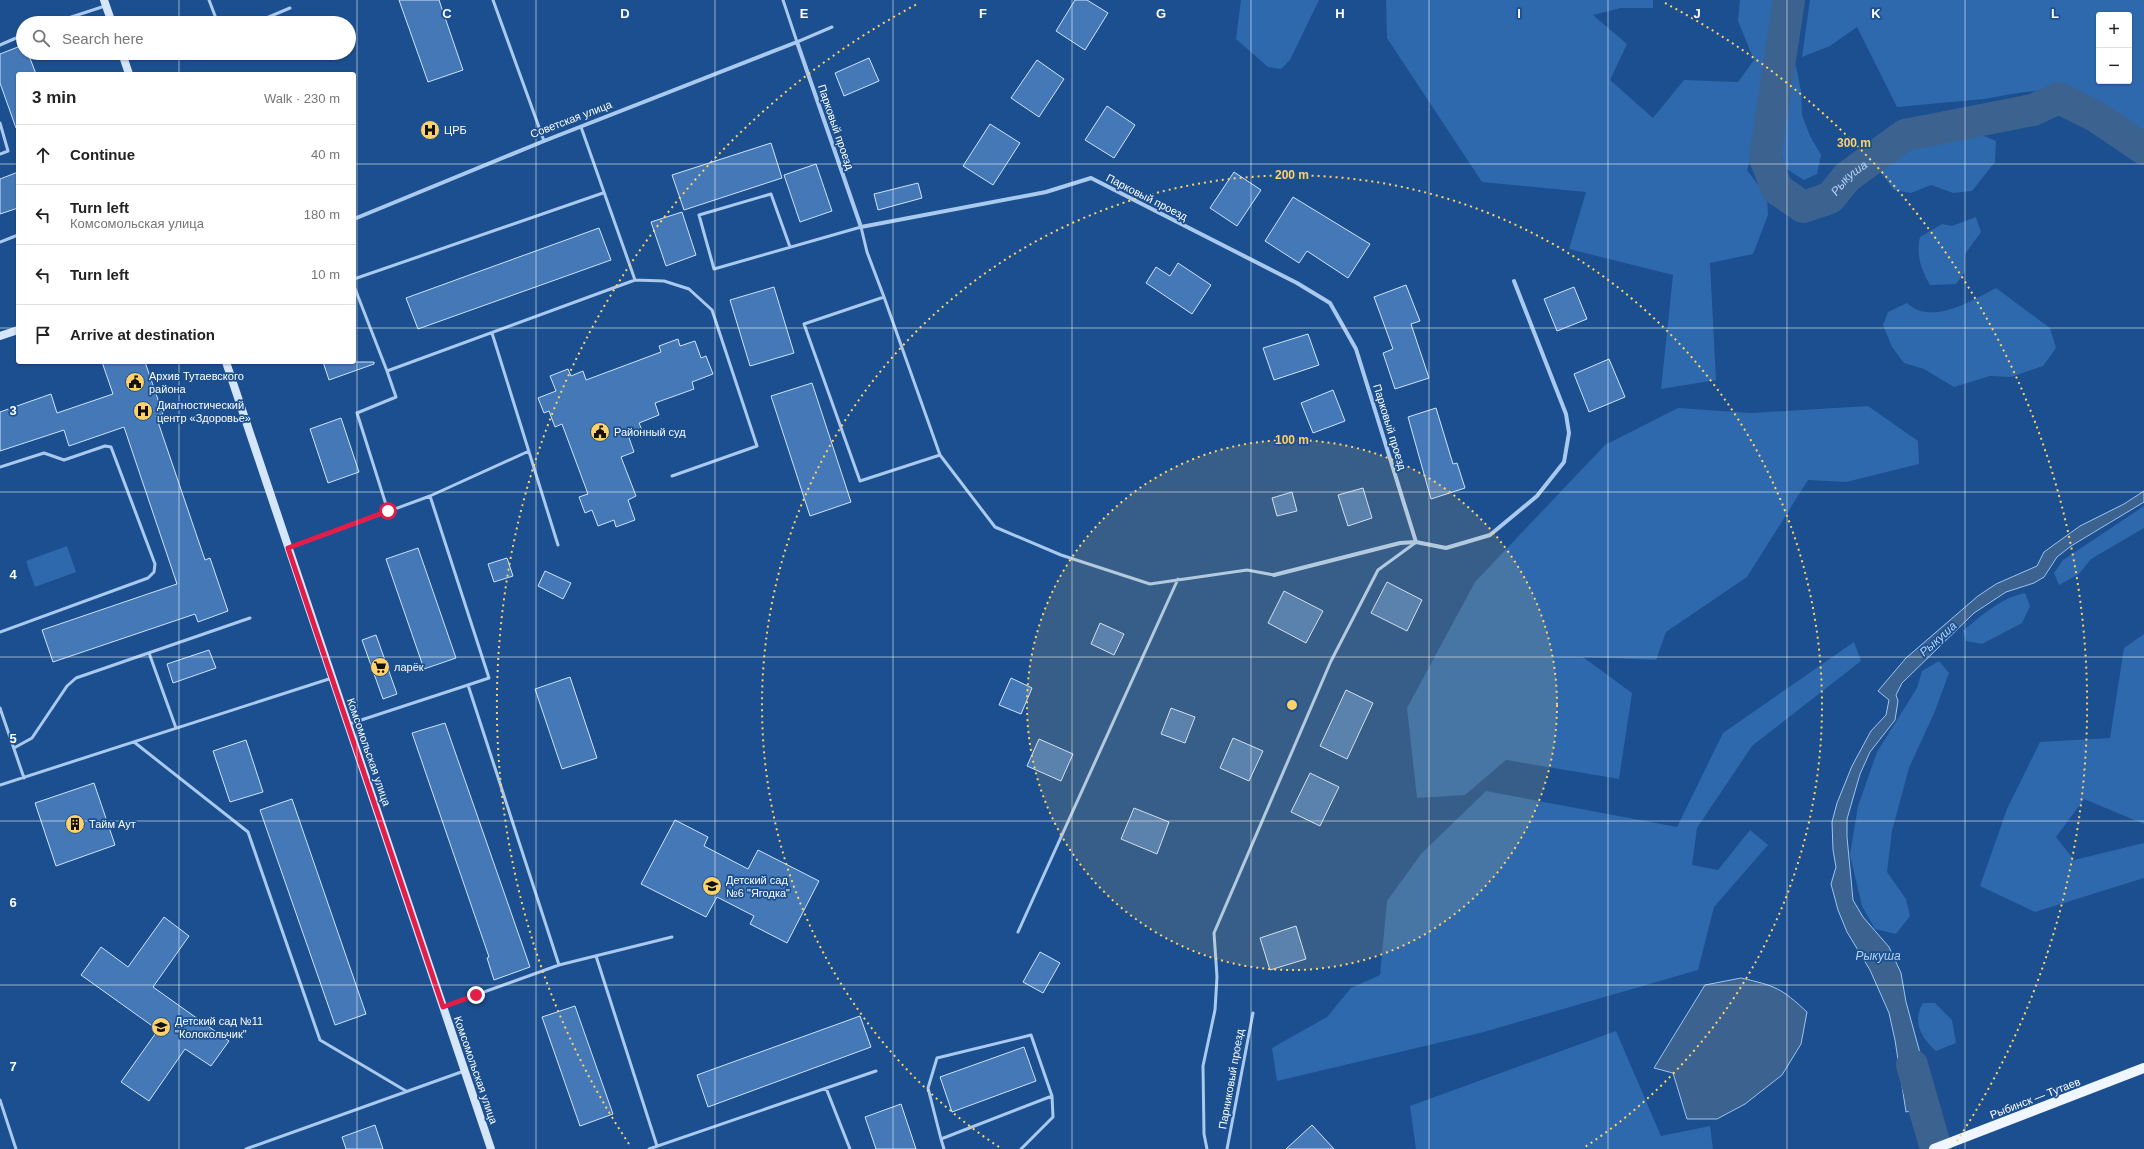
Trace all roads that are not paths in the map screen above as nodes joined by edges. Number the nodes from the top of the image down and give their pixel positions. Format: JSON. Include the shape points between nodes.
{"nodes":[{"id":1,"x":209,"y":0,"type":"edge"},
{"id":2,"x":493,"y":0,"type":"edge"},
{"id":3,"x":783,"y":0,"type":"edge"},
{"id":4,"x":105,"y":3,"type":"edge"},
{"id":5,"x":290,"y":8,"type":"dead end"},
{"id":6,"x":72,"y":16,"type":"edge"},
{"id":7,"x":110,"y":16,"type":"edge"},
{"id":8,"x":215,"y":16,"type":"edge"},
{"id":9,"x":271,"y":16,"type":"edge"},
{"id":10,"x":832,"y":27,"type":"dead end"},
{"id":11,"x":16,"y":38,"type":"edge"},
{"id":12,"x":797,"y":42,"type":"junction"},
{"id":13,"x":0,"y":45,"type":"edge"},
{"id":14,"x":124,"y":60,"type":"edge"},
{"id":15,"x":128,"y":72,"type":"edge"},
{"id":16,"x":0,"y":123,"type":"edge"},
{"id":17,"x":581,"y":127,"type":"junction"},
{"id":18,"x":544,"y":141,"type":"junction"},
{"id":19,"x":0,"y":154,"type":"edge"},
{"id":20,"x":604,"y":193,"type":"junction"},
{"id":21,"x":356,"y":218,"type":"edge"},
{"id":22,"x":861,"y":227,"type":"junction"},
{"id":23,"x":16,"y":236,"type":"edge"},
{"id":24,"x":0,"y":242,"type":"edge"},
{"id":25,"x":790,"y":247,"type":"junction"},
{"id":26,"x":356,"y":278,"type":"edge"},
{"id":27,"x":635,"y":280,"type":"junction"},
{"id":28,"x":1514,"y":281,"type":"dead end"},
{"id":29,"x":356,"y":291,"type":"edge"},
{"id":30,"x":884,"y":297,"type":"junction"},
{"id":31,"x":16,"y":331,"type":"edge"},
{"id":32,"x":492,"y":333,"type":"junction"},
{"id":33,"x":0,"y":336,"type":"edge"},
{"id":34,"x":227,"y":364,"type":"edge"},
{"id":35,"x":386,"y":371,"type":"junction"},
{"id":36,"x":528,"y":451,"type":"junction"},
{"id":37,"x":940,"y":455,"type":"junction"},
{"id":38,"x":0,"y":467,"type":"edge"},
{"id":39,"x":672,"y":476,"type":"dead end"},
{"id":40,"x":430,"y":496,"type":"junction"},
{"id":41,"x":388,"y":511,"type":"junction"},
{"id":42,"x":1416,"y":542,"type":"junction"},
{"id":43,"x":558,"y":544,"type":"dead end"},
{"id":44,"x":288,"y":548,"type":"junction"},
{"id":45,"x":1274,"y":575,"type":"joint"},
{"id":46,"x":1178,"y":579,"type":"junction"},
{"id":47,"x":250,"y":618,"type":"dead end"},
{"id":48,"x":0,"y":632,"type":"edge"},
{"id":49,"x":149,"y":653,"type":"junction"},
{"id":50,"x":332,"y":678,"type":"junction"},
{"id":51,"x":468,"y":685,"type":"junction"},
{"id":52,"x":0,"y":708,"type":"edge"},
{"id":53,"x":348,"y":724,"type":"junction"},
{"id":54,"x":176,"y":728,"type":"junction"},
{"id":55,"x":134,"y":742,"type":"junction"},
{"id":56,"x":14,"y":748,"type":"junction"},
{"id":57,"x":24,"y":778,"type":"junction"},
{"id":58,"x":0,"y":785,"type":"edge"},
{"id":59,"x":1018,"y":932,"type":"dead end"},
{"id":60,"x":672,"y":937,"type":"dead end"},
{"id":61,"x":596,"y":956,"type":"junction"},
{"id":62,"x":559,"y":965,"type":"junction"},
{"id":63,"x":443,"y":1007,"type":"junction"},
{"id":64,"x":1253,"y":1013,"type":"dead end"},
{"id":65,"x":2144,"y":1068,"type":"edge"},
{"id":66,"x":464,"y":1071,"type":"junction"},
{"id":67,"x":876,"y":1071,"type":"dead end"},
{"id":68,"x":826,"y":1088,"type":"junction"},
{"id":69,"x":406,"y":1091,"type":"junction"},
{"id":70,"x":1052,"y":1096,"type":"junction"},
{"id":71,"x":0,"y":1100,"type":"edge"},
{"id":72,"x":941,"y":1139,"type":"junction"},
{"id":73,"x":657,"y":1146,"type":"junction"},
{"id":74,"x":16,"y":1149,"type":"edge"},
{"id":75,"x":246,"y":1149,"type":"edge"},
{"id":76,"x":491,"y":1149,"type":"edge"},
{"id":77,"x":649,"y":1149,"type":"edge"},
{"id":78,"x":850,"y":1149,"type":"edge"},
{"id":79,"x":944,"y":1149,"type":"edge"},
{"id":80,"x":1021,"y":1149,"type":"edge"},
{"id":81,"x":1207,"y":1149,"type":"edge"},
{"id":82,"x":1228,"y":1149,"type":"edge"},
{"id":83,"x":1934,"y":1149,"type":"edge"}],
"edges":[{"from":1,"to":8,"type":"lane"},
{"from":2,"to":18,"type":"lane"},
{"from":3,"to":12,"type":"lane"},
{"from":4,"to":6,"type":"lane"},
{"from":4,"to":7,"type":"main road"},
{"from":5,"to":9,"type":"lane"},
{"from":10,"to":12,"type":"lane"},
{"from":11,"to":13,"type":"lane"},
{"from":12,"to":17,"type":"street","name":"Советская улица"},
{"from":12,"to":22,"type":"street","name":"Парковый проезд"},
{"from":14,"to":15,"type":"main road"},
{"from":16,"to":19,"type":"lane","via":[[8,151]]},
{"from":17,"to":18,"type":"street","name":"Советская улица"},
{"from":17,"to":20,"type":"lane"},
{"from":18,"to":21,"type":"street","name":"Советская улица"},
{"from":20,"to":26,"type":"lane"},
{"from":20,"to":27,"type":"lane"},
{"from":22,"to":25,"type":"lane"},
{"from":22,"to":30,"type":"lane","via":[[867,252]]},
{"from":22,"to":42,"type":"street","name":"Парковый проезд","via":[[1046,192],[1091,178],[1296,283],[1330,304],[1356,349]]},
{"from":23,"to":24,"type":"lane"},
{"from":25,"to":25,"type":"lane","via":[[714,269],[698,215],[772,194]]},
{"from":27,"to":32,"type":"lane"},
{"from":27,"to":39,"type":"lane","via":[[664,281],[689,289],[712,310],[757,446]]},
{"from":28,"to":42,"type":"street","via":[[1566,414],[1569,433],[1564,462],[1537,496],[1490,535],[1446,548]]},
{"from":29,"to":35,"type":"lane"},
{"from":30,"to":37,"type":"lane"},
{"from":30,"to":37,"type":"lane","via":[[804,324],[860,482]]},
{"from":31,"to":33,"type":"main road"},
{"from":32,"to":35,"type":"lane"},
{"from":32,"to":36,"type":"lane"},
{"from":34,"to":44,"type":"main road","name":"Комсомольская улица"},
{"from":35,"to":41,"type":"lane","via":[[396,397],[357,413]]},
{"from":36,"to":40,"type":"lane"},
{"from":36,"to":43,"type":"lane"},
{"from":37,"to":46,"type":"lane","via":[[995,527],[1061,555],[1150,584]]},
{"from":38,"to":48,"type":"lane","via":[[44,453],[64,460],[105,446],[111,447],[154,564],[154,572],[148,578]]},
{"from":40,"to":41,"type":"lane"},
{"from":40,"to":51,"type":"lane","via":[[489,678]]},
{"from":41,"to":44,"type":"lane"},
{"from":42,"to":45,"type":"street"},
{"from":42,"to":81,"type":"lane","via":[[1378,570],[1331,661],[1214,933],[1217,977],[1215,1010],[1203,1066],[1204,1134]]},
{"from":44,"to":50,"type":"main road","name":"Комсомольская улица"},
{"from":45,"to":46,"type":"lane","via":[[1247,570]]},
{"from":46,"to":59,"type":"lane"},
{"from":47,"to":49,"type":"lane"},
{"from":49,"to":54,"type":"lane"},
{"from":49,"to":56,"type":"lane","via":[[71,681],[32,738]]},
{"from":50,"to":53,"type":"main road","name":"Комсомольская улица"},
{"from":50,"to":54,"type":"lane"},
{"from":51,"to":53,"type":"lane"},
{"from":51,"to":62,"type":"lane"},
{"from":52,"to":56,"type":"lane"},
{"from":53,"to":63,"type":"main road","name":"Комсомольская улица"},
{"from":54,"to":55,"type":"lane"},
{"from":55,"to":57,"type":"lane"},
{"from":55,"to":69,"type":"lane","via":[[248,832],[320,1040]]},
{"from":56,"to":57,"type":"lane"},
{"from":57,"to":58,"type":"lane"},
{"from":60,"to":61,"type":"lane"},
{"from":61,"to":62,"type":"lane"},
{"from":61,"to":73,"type":"lane"},
{"from":62,"to":63,"type":"lane"},
{"from":63,"to":66,"type":"main road","name":"Комсомольская улица"},
{"from":64,"to":82,"type":"lane","name":"Парниковый проезд"},
{"from":65,"to":83,"type":"main road","name":"Рыбинск — Тутаев"},
{"from":66,"to":69,"type":"lane"},
{"from":66,"to":76,"type":"main road","name":"Комсомольская улица"},
{"from":67,"to":68,"type":"lane"},
{"from":68,"to":73,"type":"lane"},
{"from":68,"to":78,"type":"lane"},
{"from":69,"to":75,"type":"lane"},
{"from":70,"to":72,"type":"lane"},
{"from":70,"to":72,"type":"lane","via":[[1031,1035],[937,1058],[928,1088]]},
{"from":70,"to":80,"type":"lane","via":[[1053,1117]]},
{"from":71,"to":74,"type":"lane"},
{"from":72,"to":79,"type":"lane"},
{"from":73,"to":77,"type":"lane"}]}
